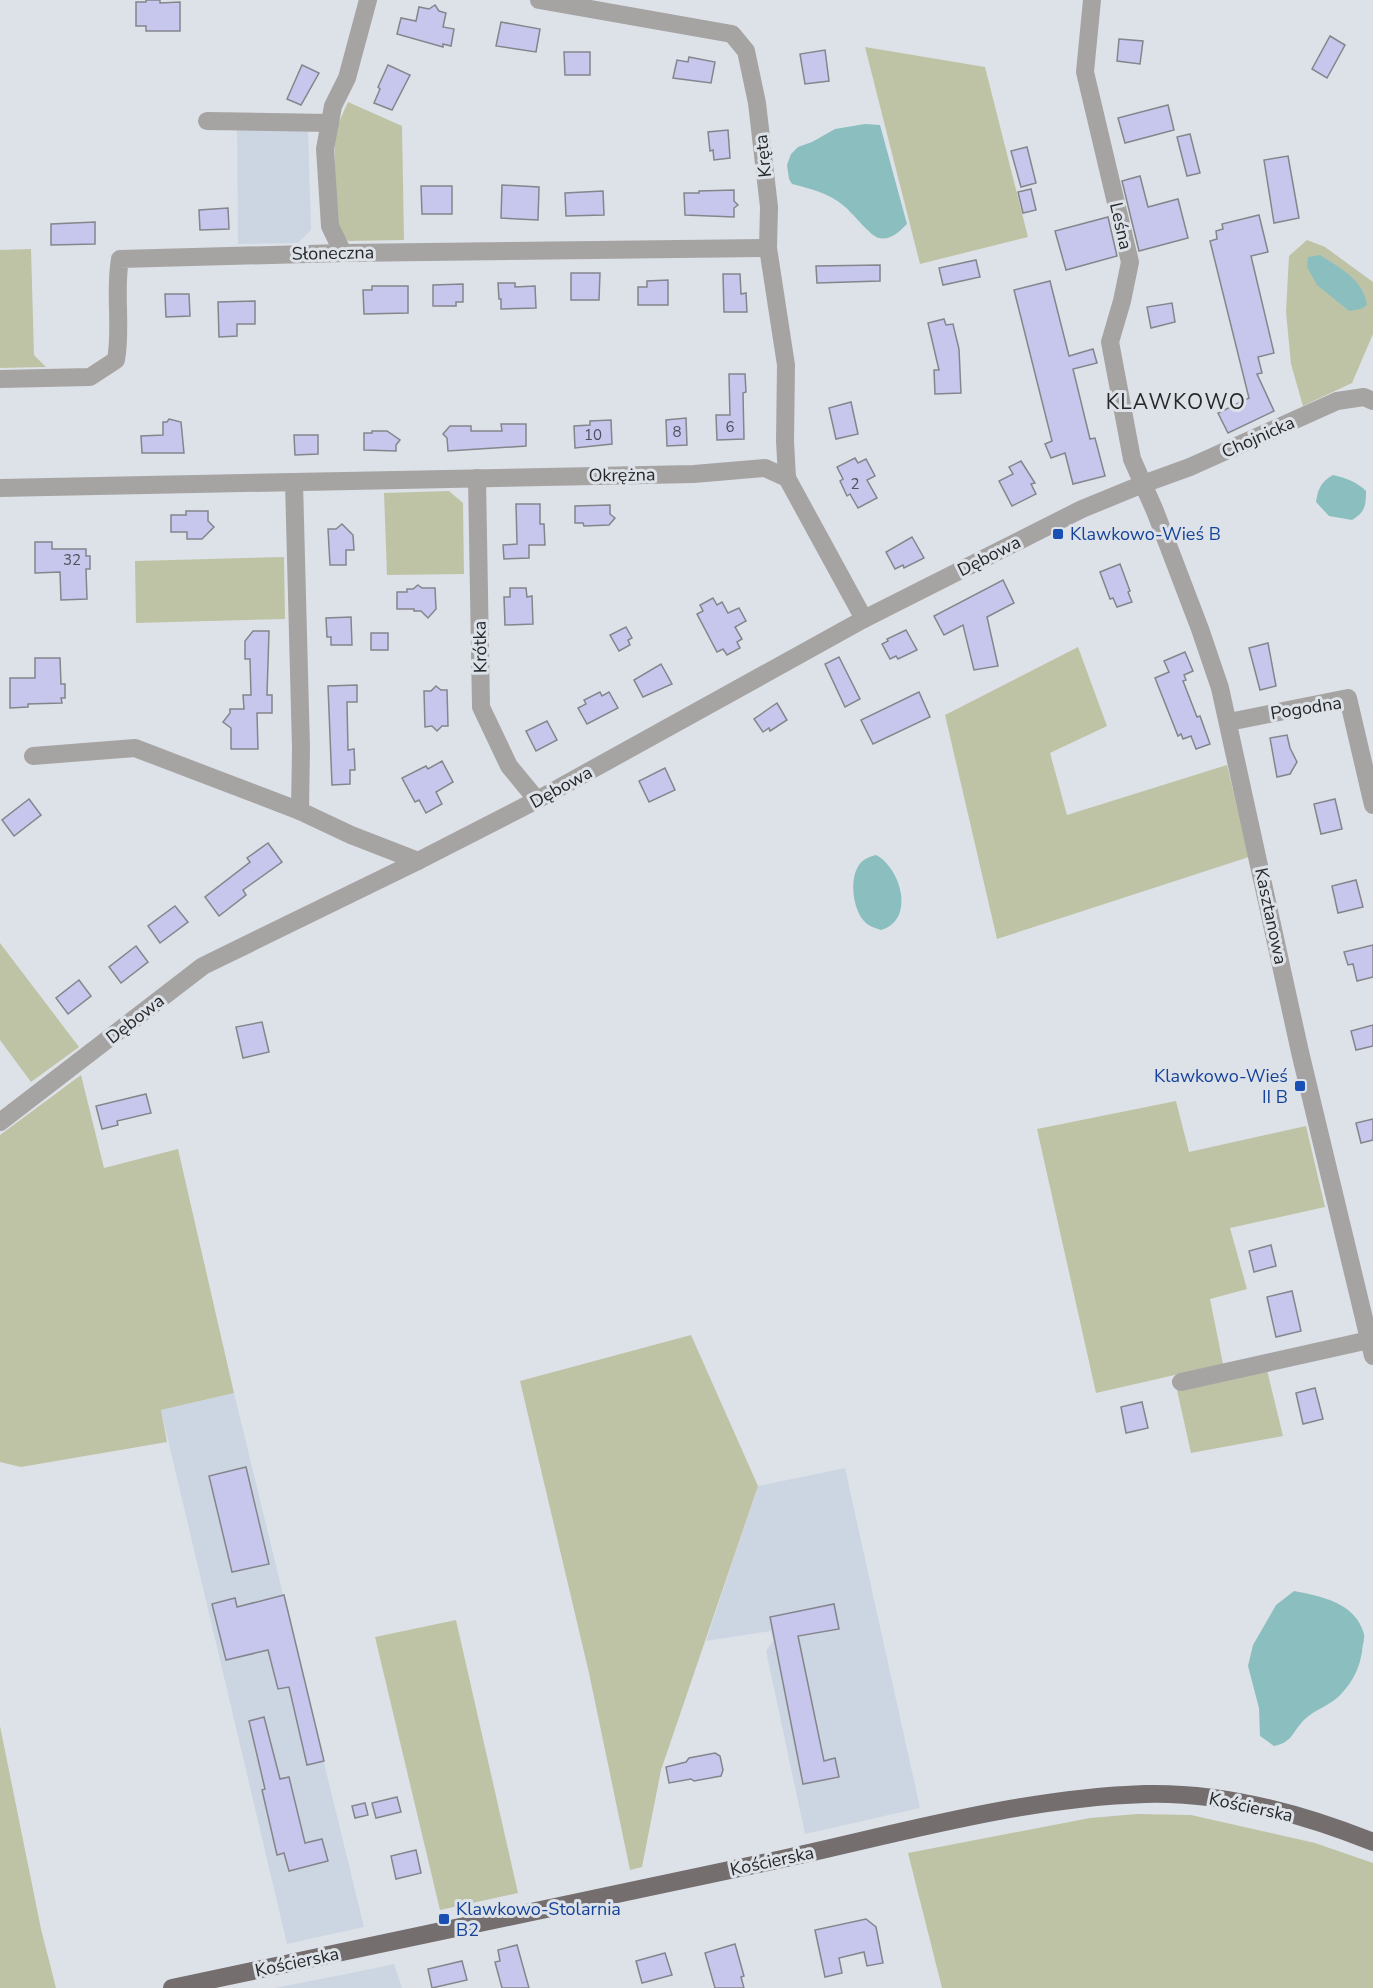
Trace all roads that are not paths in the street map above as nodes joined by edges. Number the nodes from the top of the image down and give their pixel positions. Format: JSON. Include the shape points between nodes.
{"nodes":[{"id":1,"x":368,"y":0,"type":"edge"},
{"id":2,"x":539,"y":0,"type":"edge"},
{"id":3,"x":1092,"y":0,"type":"edge"},
{"id":4,"x":207,"y":121,"type":"dead end"},
{"id":5,"x":330,"y":123,"type":"junction"},
{"id":6,"x":768,"y":248,"type":"junction"},
{"id":7,"x":343,"y":253,"type":"junction"},
{"id":8,"x":0,"y":379,"type":"edge"},
{"id":9,"x":1373,"y":401,"type":"edge"},
{"id":10,"x":477,"y":478,"type":"junction"},
{"id":11,"x":787,"y":478,"type":"junction"},
{"id":12,"x":294,"y":482,"type":"junction"},
{"id":13,"x":1143,"y":484,"type":"junction"},
{"id":14,"x":0,"y":488,"type":"edge"},
{"id":15,"x":864,"y":619,"type":"junction"},
{"id":16,"x":1229,"y":722,"type":"junction"},
{"id":17,"x":33,"y":756,"type":"dead end"},
{"id":18,"x":537,"y":800,"type":"junction"},
{"id":19,"x":1373,"y":805,"type":"edge"},
{"id":20,"x":300,"y":812,"type":"junction"},
{"id":21,"x":418,"y":861,"type":"junction"},
{"id":22,"x":0,"y":1122,"type":"edge"},
{"id":23,"x":1371,"y":1348,"type":"edge"},
{"id":24,"x":1180,"y":1382,"type":"dead end"},
{"id":25,"x":1373,"y":1842,"type":"edge"},
{"id":26,"x":172,"y":1988,"type":"edge"}],
"edges":[{"from":1,"to":5,"type":"street"},
{"from":2,"to":6,"type":"street","name":"Kręta","via":[[732,34],[746,51],[757,103],[769,207]]},
{"from":3,"to":13,"type":"street","name":"Leśna","via":[[1085,72],[1130,262],[1110,342],[1132,459]]},
{"from":4,"to":5,"type":"street"},
{"from":5,"to":7,"type":"street","via":[[325,149],[330,226]]},
{"from":6,"to":7,"type":"street","name":"Słoneczna"},
{"from":6,"to":11,"type":"street","name":"Kręta","via":[[786,365]]},
{"from":7,"to":8,"type":"street","name":"Słoneczna","via":[[120,259],[116,280],[116,360],[90,377]]},
{"from":9,"to":13,"type":"street","name":"Chojnicka","via":[[1364,397],[1337,401]]},
{"from":10,"to":11,"type":"street","name":"Okrężna","via":[[694,474],[765,468]]},
{"from":10,"to":12,"type":"street","name":"Okrężna"},
{"from":10,"to":18,"type":"street","name":"Krótka","via":[[481,707],[509,766]]},
{"from":11,"to":15,"type":"street"},
{"from":12,"to":14,"type":"street","name":"Okrężna"},
{"from":12,"to":20,"type":"street"},
{"from":13,"to":15,"type":"street","name":"Dębowa","via":[[1082,509]]},
{"from":13,"to":16,"type":"street","name":"Kasztanowa","via":[[1200,629]]},
{"from":15,"to":18,"type":"street","name":"Dębowa"},
{"from":16,"to":19,"type":"street","name":"Pogodna","via":[[1348,698]]},
{"from":16,"to":23,"type":"street","name":"Kasztanowa","via":[[1300,1052]]},
{"from":17,"to":20,"type":"street","via":[[135,748]]},
{"from":18,"to":21,"type":"street","name":"Dębowa"},
{"from":20,"to":21,"type":"street"},
{"from":21,"to":22,"type":"street","name":"Dębowa","via":[[203,966]]},
{"from":23,"to":24,"type":"street"},
{"from":25,"to":26,"type":"main road","name":"Kościerska","via":[[1284,1812],[1220,1798],[1146,1794],[1052,1803]]}]}
